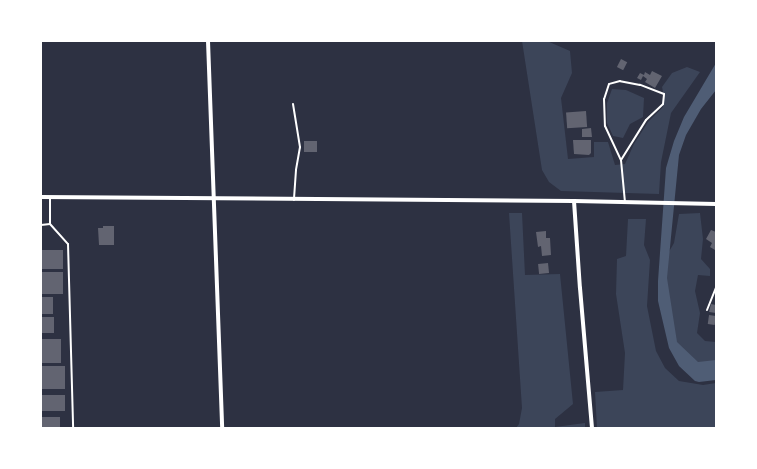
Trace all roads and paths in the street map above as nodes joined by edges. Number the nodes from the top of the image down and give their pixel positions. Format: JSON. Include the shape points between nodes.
{"nodes":[{"id":1,"x":208,"y":41,"type":"edge"},
{"id":2,"x":293,"y":104,"type":"dead end"},
{"id":3,"x":621,"y":160,"type":"junction"},
{"id":4,"x":41,"y":197,"type":"edge"},
{"id":5,"x":50,"y":197,"type":"junction"},
{"id":6,"x":214,"y":199,"type":"junction"},
{"id":7,"x":294,"y":200,"type":"junction"},
{"id":8,"x":574,"y":201,"type":"junction"},
{"id":9,"x":625,"y":202,"type":"junction"},
{"id":10,"x":716,"y":204,"type":"edge"},
{"id":11,"x":50,"y":224,"type":"junction"},
{"id":12,"x":41,"y":225,"type":"edge"},
{"id":13,"x":716,"y":288,"type":"edge"},
{"id":14,"x":707,"y":310,"type":"dead end"},
{"id":15,"x":73,"y":428,"type":"edge"},
{"id":16,"x":222,"y":428,"type":"edge"},
{"id":17,"x":592,"y":428,"type":"edge"}],
"edges":[{"from":1,"to":6,"type":"street"},
{"from":2,"to":7,"type":"lane","via":[[300,147]]},
{"from":3,"to":3,"type":"lane","via":[[605,126],[604,99],[609,84],[620,81],[664,94],[663,104],[646,120]]},
{"from":3,"to":9,"type":"lane"},
{"from":4,"to":5,"type":"street"},
{"from":5,"to":6,"type":"street"},
{"from":5,"to":11,"type":"lane"},
{"from":6,"to":7,"type":"street"},
{"from":6,"to":16,"type":"street"},
{"from":7,"to":8,"type":"street"},
{"from":8,"to":9,"type":"street"},
{"from":8,"to":17,"type":"street"},
{"from":9,"to":10,"type":"street"},
{"from":11,"to":12,"type":"lane"},
{"from":11,"to":15,"type":"lane","via":[[68,244]]},
{"from":13,"to":14,"type":"lane"}]}
